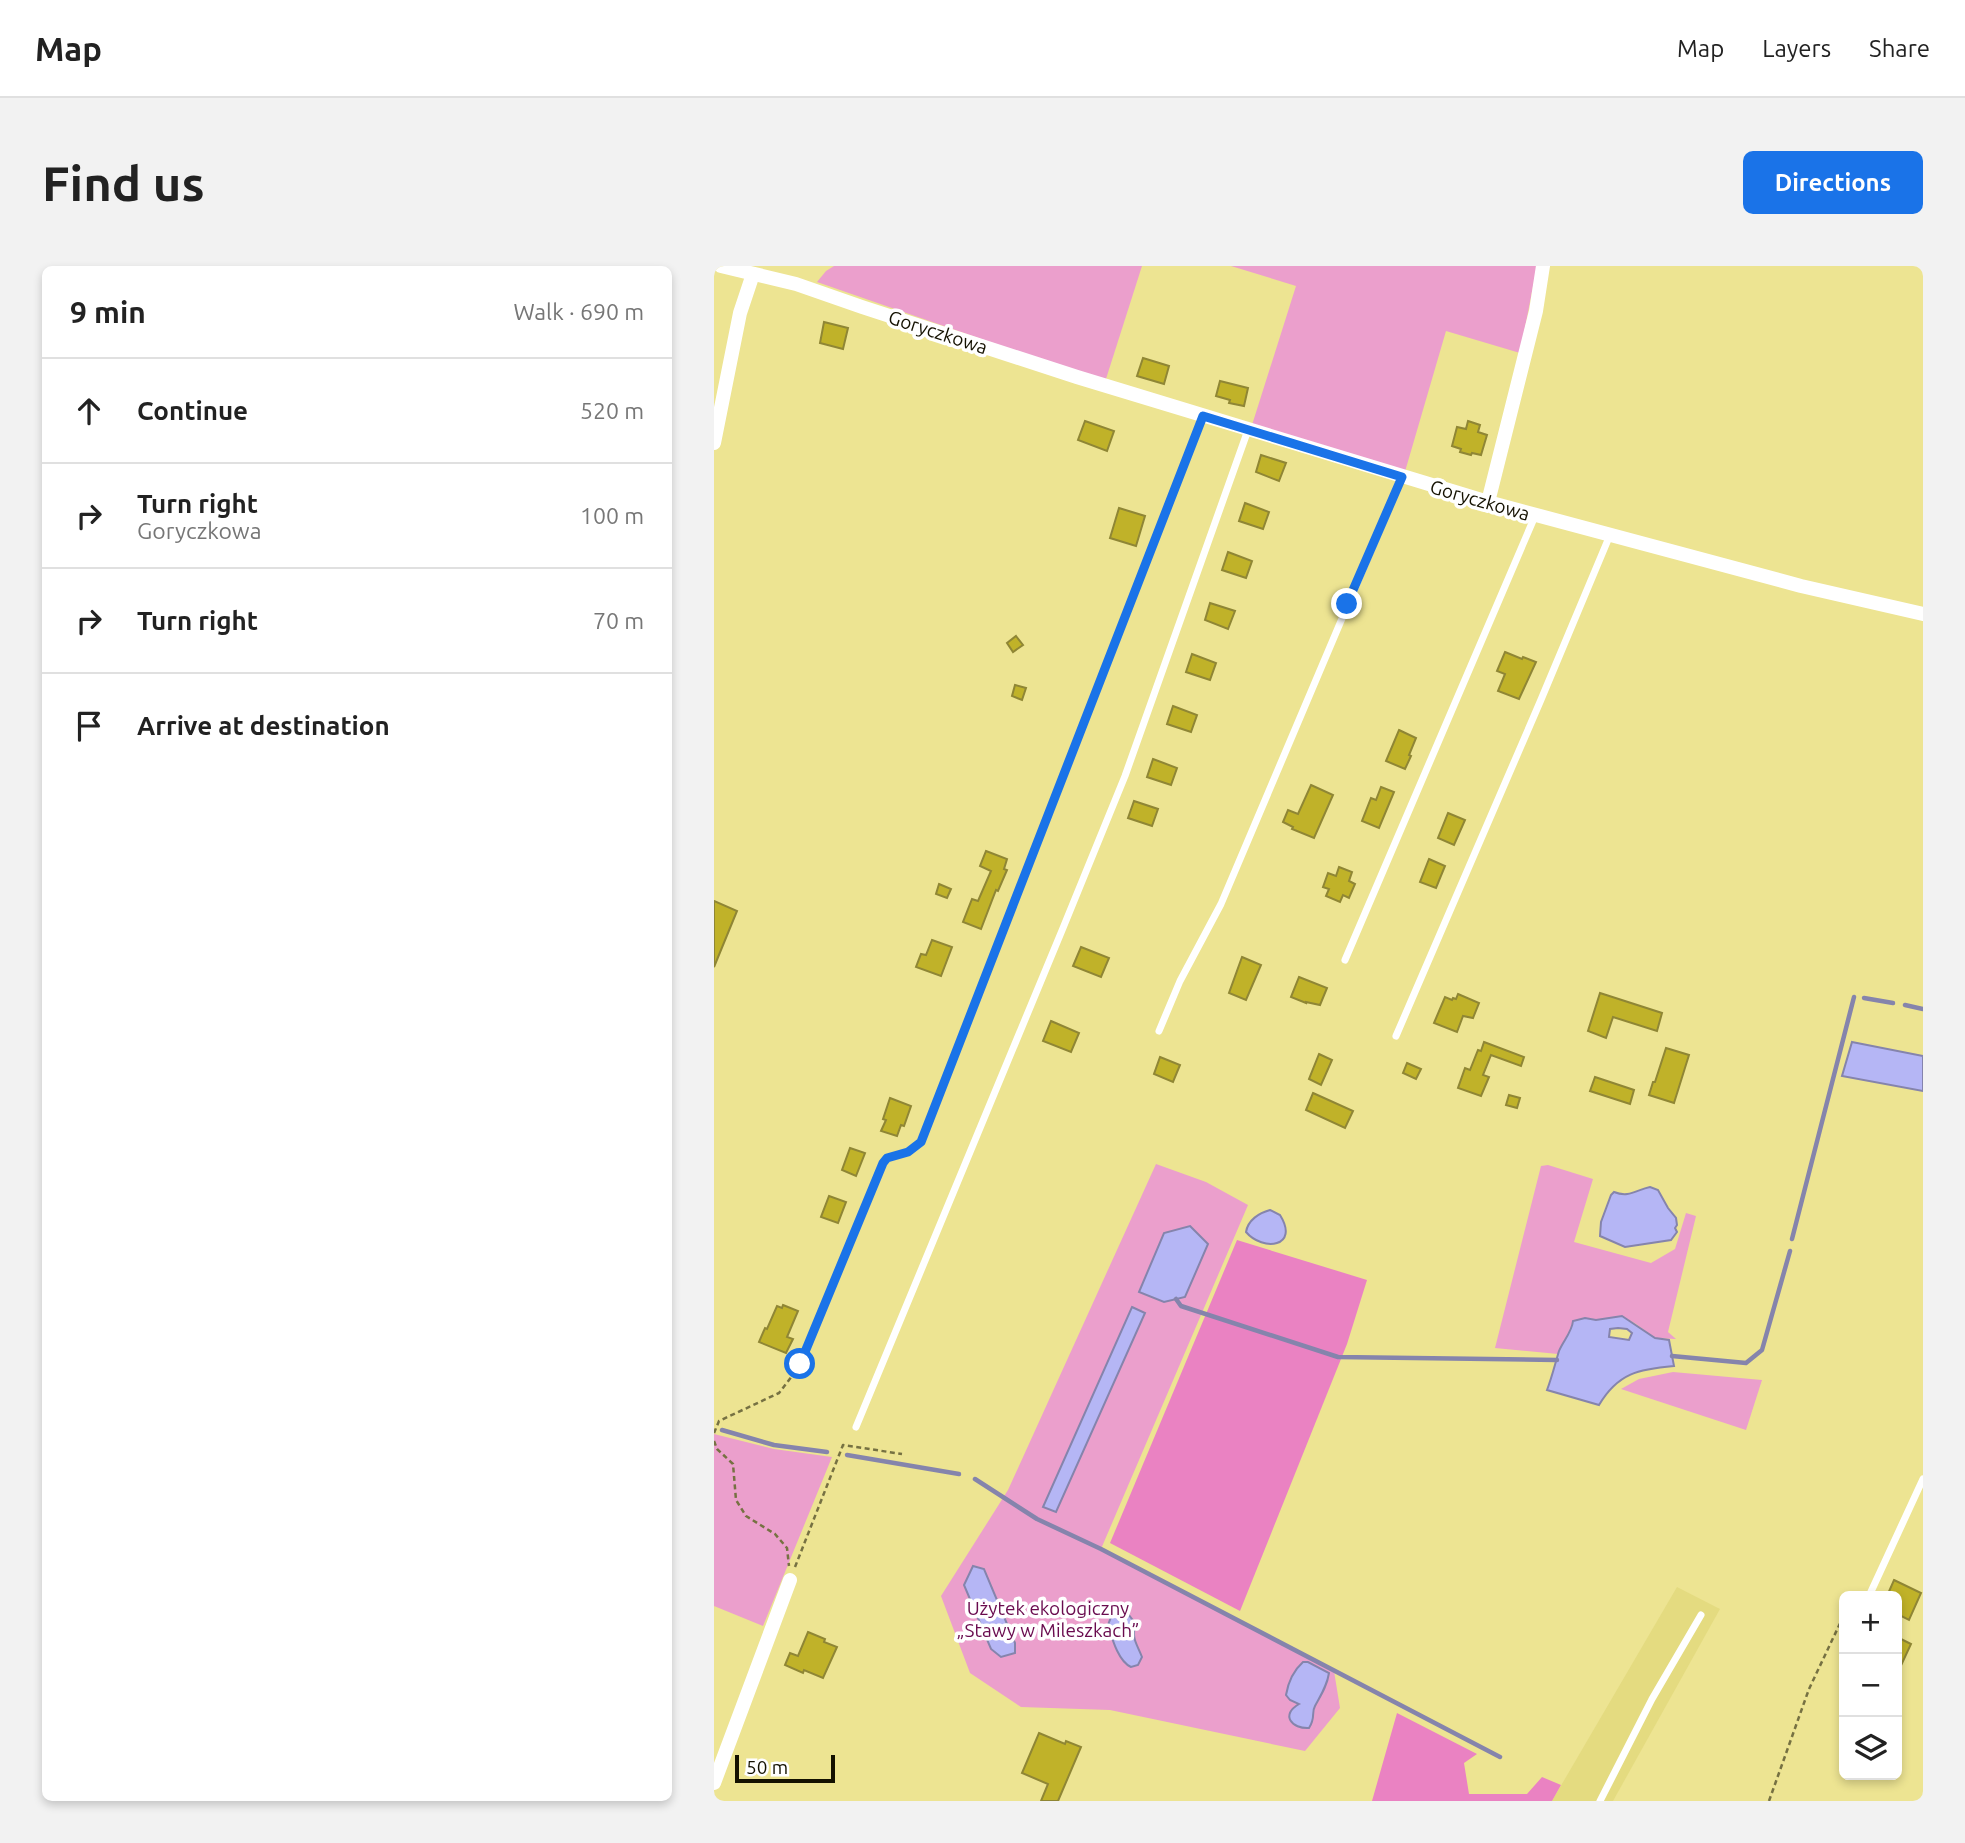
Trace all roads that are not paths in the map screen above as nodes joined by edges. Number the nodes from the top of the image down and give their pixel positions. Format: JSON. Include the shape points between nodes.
{"nodes":[{"id":1,"x":721,"y":266,"type":"edge"},
{"id":2,"x":1543,"y":266,"type":"edge"},
{"id":3,"x":754,"y":274,"type":"junction"},
{"id":4,"x":1203,"y":416,"type":"junction"},
{"id":5,"x":1248,"y":430,"type":"junction"},
{"id":6,"x":714,"y":443,"type":"edge"},
{"id":7,"x":1402,"y":477,"type":"junction"},
{"id":8,"x":1488,"y":502,"type":"junction"},
{"id":9,"x":1535,"y":516,"type":"junction"},
{"id":10,"x":1610,"y":535,"type":"junction"},
{"id":11,"x":1923,"y":614,"type":"edge"},
{"id":12,"x":1345,"y":961,"type":"dead end"},
{"id":13,"x":1159,"y":1031,"type":"dead end"},
{"id":14,"x":1396,"y":1036,"type":"dead end"},
{"id":15,"x":800,"y":1364,"type":"road end"},
{"id":16,"x":856,"y":1427,"type":"dead end"},
{"id":17,"x":1923,"y":1479,"type":"edge"},
{"id":18,"x":790,"y":1580,"type":"road end"},
{"id":19,"x":1871,"y":1591,"type":"edge"},
{"id":20,"x":1701,"y":1615,"type":"dead end"},
{"id":21,"x":714,"y":1783,"type":"edge"},
{"id":22,"x":1600,"y":1801,"type":"edge"}],
"edges":[{"from":1,"to":3,"type":"street","name":"Goryczkowa"},
{"from":2,"to":8,"type":"street"},
{"from":3,"to":4,"type":"street","name":"Goryczkowa"},
{"from":3,"to":6,"type":"street","via":[[740,313]]},
{"from":4,"to":5,"type":"street","name":"Goryczkowa"},
{"from":4,"to":15,"type":"lane","via":[[921,1142],[883,1163]]},
{"from":5,"to":7,"type":"street","name":"Goryczkowa"},
{"from":5,"to":16,"type":"lane","via":[[1125,776]]},
{"from":7,"to":8,"type":"street","name":"Goryczkowa"},
{"from":7,"to":13,"type":"lane","via":[[1221,904]]},
{"from":8,"to":9,"type":"street","name":"Goryczkowa"},
{"from":9,"to":10,"type":"street","name":"Goryczkowa"},
{"from":9,"to":12,"type":"lane"},
{"from":10,"to":11,"type":"street","name":"Goryczkowa"},
{"from":10,"to":14,"type":"lane"},
{"from":17,"to":19,"type":"lane"},
{"from":18,"to":21,"type":"street"},
{"from":20,"to":22,"type":"lane"}]}
